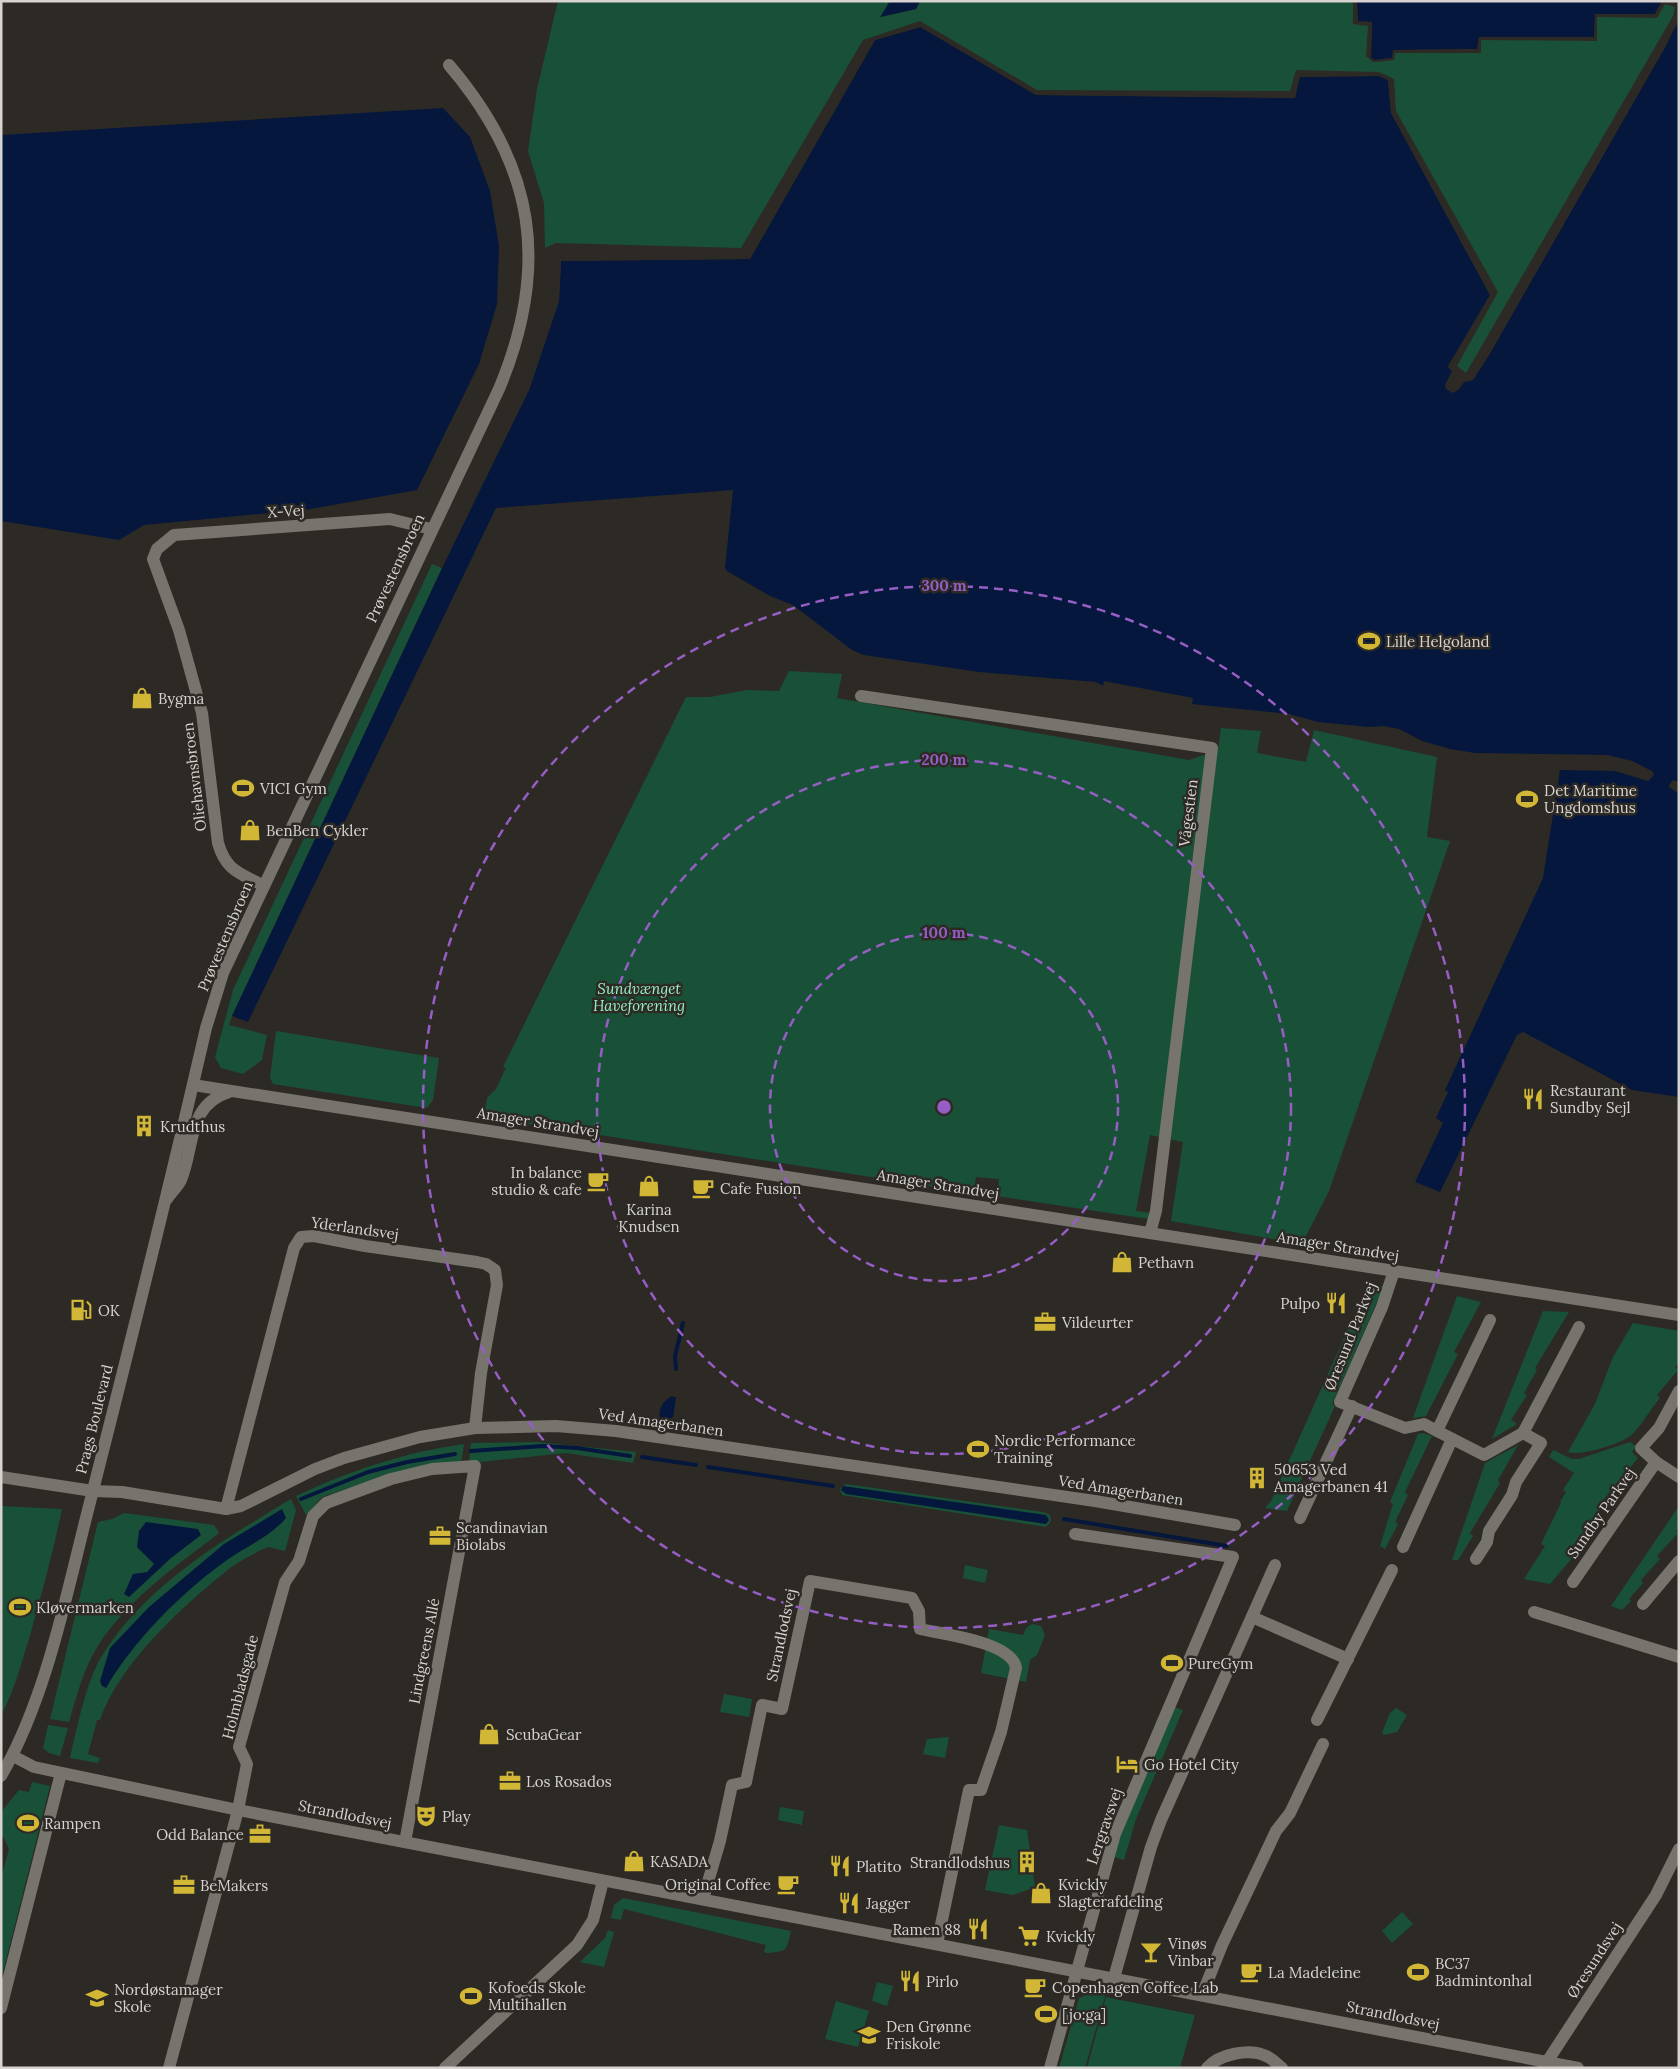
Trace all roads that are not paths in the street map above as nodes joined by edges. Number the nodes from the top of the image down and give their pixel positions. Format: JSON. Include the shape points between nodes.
{"nodes":[{"id":1,"x":449,"y":66,"type":"dead end"},
{"id":2,"x":431,"y":529,"type":"junction"},
{"id":3,"x":153,"y":559,"type":"joint"},
{"id":4,"x":861,"y":696,"type":"dead end"},
{"id":5,"x":264,"y":886,"type":"junction"},
{"id":6,"x":193,"y":1085,"type":"junction"},
{"id":7,"x":231,"y":1091,"type":"junction"},
{"id":8,"x":164,"y":1202,"type":"junction"},
{"id":9,"x":1150,"y":1233,"type":"junction"},
{"id":10,"x":1394,"y":1271,"type":"junction"},
{"id":11,"x":1679,"y":1315,"type":"edge"},
{"id":12,"x":1490,"y":1320,"type":"dead end"},
{"id":13,"x":1579,"y":1326,"type":"dead end"},
{"id":14,"x":1679,"y":1391,"type":"edge"},
{"id":15,"x":1352,"y":1406,"type":"junction"},
{"id":16,"x":475,"y":1428,"type":"junction"},
{"id":17,"x":1437,"y":1431,"type":"junction"},
{"id":18,"x":1523,"y":1433,"type":"junction"},
{"id":19,"x":1452,"y":1439,"type":"junction"},
{"id":20,"x":1656,"y":1462,"type":"junction"},
{"id":21,"x":475,"y":1466,"type":"joint"},
{"id":22,"x":1,"y":1477,"type":"edge"},
{"id":23,"x":1679,"y":1477,"type":"edge"},
{"id":24,"x":93,"y":1491,"type":"junction"},
{"id":25,"x":226,"y":1509,"type":"junction"},
{"id":26,"x":1300,"y":1518,"type":"dead end"},
{"id":27,"x":1235,"y":1525,"type":"dead end"},
{"id":28,"x":1075,"y":1534,"type":"dead end"},
{"id":29,"x":1403,"y":1547,"type":"dead end"},
{"id":30,"x":1476,"y":1559,"type":"dead end"},
{"id":31,"x":1679,"y":1561,"type":"edge"},
{"id":32,"x":1275,"y":1565,"type":"dead end"},
{"id":33,"x":1392,"y":1570,"type":"dead end"},
{"id":34,"x":1573,"y":1582,"type":"dead end"},
{"id":35,"x":1643,"y":1604,"type":"dead end"},
{"id":36,"x":1534,"y":1612,"type":"dead end"},
{"id":37,"x":1252,"y":1617,"type":"junction"},
{"id":38,"x":1679,"y":1657,"type":"edge"},
{"id":39,"x":1348,"y":1659,"type":"junction"},
{"id":40,"x":1317,"y":1720,"type":"dead end"},
{"id":41,"x":1323,"y":1744,"type":"dead end"},
{"id":42,"x":13,"y":1756,"type":"junction"},
{"id":43,"x":61,"y":1773,"type":"junction"},
{"id":44,"x":1,"y":1776,"type":"edge"},
{"id":45,"x":238,"y":1810,"type":"junction"},
{"id":46,"x":405,"y":1842,"type":"junction"},
{"id":47,"x":1679,"y":1849,"type":"edge"},
{"id":48,"x":1675,"y":1871,"type":"edge"},
{"id":49,"x":604,"y":1880,"type":"junction"},
{"id":50,"x":703,"y":1899,"type":"junction"},
{"id":51,"x":937,"y":1944,"type":"junction"},
{"id":52,"x":1078,"y":1971,"type":"junction"},
{"id":53,"x":1114,"y":1978,"type":"junction"},
{"id":54,"x":1202,"y":1995,"type":"junction"},
{"id":55,"x":1,"y":2008,"type":"edge"},
{"id":56,"x":1545,"y":2065,"type":"edge"},
{"id":57,"x":169,"y":2068,"type":"edge"},
{"id":58,"x":444,"y":2068,"type":"edge"},
{"id":59,"x":1050,"y":2068,"type":"edge"},
{"id":60,"x":1207,"y":2068,"type":"edge"},
{"id":61,"x":1282,"y":2068,"type":"edge"},
{"id":62,"x":1578,"y":2068,"type":"edge"}],
"edges":[{"from":1,"to":2,"type":"street","name":"Prøvestensbroen","via":[[472,92],[494,125],[510,160],[522,198],[529,276],[524,315],[514,353]]},
{"from":2,"to":3,"type":"street","name":"X-Vej","via":[[390,519],[174,535],[157,549]]},
{"from":2,"to":5,"type":"street","name":"Prøvestensbroen"},
{"from":3,"to":5,"type":"street","name":"Oliehavnsbroen","via":[[179,630],[202,713],[218,843],[223,859],[232,868]]},
{"from":4,"to":9,"type":"street","name":"Vågestien","via":[[1212,748],[1156,1211]]},
{"from":5,"to":6,"type":"street","name":"Prøvestensbroen","via":[[223,974]]},
{"from":6,"to":7,"type":"street","name":"Amager Strandvej"},
{"from":6,"to":8,"type":"street","name":"Prags Boulevard"},
{"from":7,"to":8,"type":"street","via":[[210,1100],[203,1108],[197,1119],[181,1181]]},
{"from":7,"to":9,"type":"street","name":"Amager Strandvej"},
{"from":8,"to":24,"type":"street","name":"Prags Boulevard"},
{"from":9,"to":10,"type":"street","name":"Amager Strandvej"},
{"from":10,"to":11,"type":"street","name":"Amager Strandvej"},
{"from":10,"to":15,"type":"street","name":"Øresund Parkvej","via":[[1382,1307],[1340,1402]]},
{"from":12,"to":17,"type":"street"},
{"from":13,"to":18,"type":"street"},
{"from":14,"to":20,"type":"street","name":"Sundby Parkvej","via":[[1659,1428],[1641,1448]]},
{"from":15,"to":17,"type":"street","name":"Øresund Parkvej","via":[[1405,1428],[1424,1424]]},
{"from":15,"to":26,"type":"street","name":"Øresund Parkvej"},
{"from":16,"to":25,"type":"street","name":"Ved Amagerbanen","via":[[420,1437],[344,1458],[241,1506]]},
{"from":16,"to":25,"type":"street","name":"Yderlandsvej","via":[[481,1372],[497,1284],[495,1270],[477,1262],[314,1236],[301,1238],[294,1248]]},
{"from":16,"to":27,"type":"street","name":"Ved Amagerbanen","via":[[556,1426],[616,1431],[1095,1501]]},
{"from":17,"to":19,"type":"street","name":"Øresund Parkvej"},
{"from":18,"to":19,"type":"street","name":"Øresund Parkvej","via":[[1484,1455]]},
{"from":18,"to":30,"type":"street","via":[[1541,1443]]},
{"from":19,"to":29,"type":"street"},
{"from":20,"to":23,"type":"street","name":"Sundby Parkvej"},
{"from":20,"to":34,"type":"street","name":"Sundby Parkvej"},
{"from":21,"to":45,"type":"street","name":"Holmbladsgade","via":[[432,1470],[368,1486],[326,1503],[313,1516],[300,1561],[285,1582],[239,1747],[247,1764]]},
{"from":21,"to":46,"type":"street","name":"Lindgreens Allé"},
{"from":22,"to":24,"type":"street","name":"Ved Amagerbanen"},
{"from":24,"to":25,"type":"street","name":"Ved Amagerbanen","via":[[122,1492]]},
{"from":24,"to":42,"type":"street","name":"Prags Boulevard","via":[[37,1694]]},
{"from":28,"to":52,"type":"street","name":"Lergravsvej","via":[[1233,1557],[1115,1834]]},
{"from":31,"to":35,"type":"street"},
{"from":32,"to":37,"type":"street"},
{"from":33,"to":39,"type":"street"},
{"from":36,"to":38,"type":"street"},
{"from":37,"to":39,"type":"street"},
{"from":37,"to":53,"type":"street","via":[[1161,1820]]},
{"from":39,"to":40,"type":"street"},
{"from":41,"to":54,"type":"street","via":[[1290,1812],[1276,1831]]},
{"from":42,"to":43,"type":"street","name":"Strandlodsvej","via":[[34,1767]]},
{"from":42,"to":44,"type":"street","name":"Prags Boulevard"},
{"from":43,"to":45,"type":"street","name":"Strandlodsvej"},
{"from":43,"to":55,"type":"street"},
{"from":45,"to":46,"type":"street","name":"Strandlodsvej"},
{"from":45,"to":57,"type":"street","name":"Holmbladsgade"},
{"from":46,"to":49,"type":"street","name":"Strandlodsvej"},
{"from":47,"to":48,"type":"street","name":"Øresundsvej"},
{"from":48,"to":56,"type":"street","name":"Øresundsvej"},
{"from":49,"to":50,"type":"street","name":"Strandlodsvej"},
{"from":49,"to":58,"type":"street","via":[[593,1920],[577,1946]]},
{"from":50,"to":51,"type":"street","name":"Strandlodsvej"},
{"from":50,"to":51,"type":"street","name":"Strandlodsvej","via":[[732,1785],[746,1782],[762,1705],[782,1709],[810,1581],[912,1598],[919,1611],[920,1629],[988,1644],[1010,1656],[1016,1668],[1001,1732],[981,1790],[969,1790]]},
{"from":51,"to":52,"type":"street","name":"Strandlodsvej"},
{"from":52,"to":53,"type":"street","name":"Strandlodsvej"},
{"from":52,"to":59,"type":"street","name":"Lergravsvej"},
{"from":53,"to":54,"type":"street","name":"Strandlodsvej"},
{"from":54,"to":56,"type":"street","name":"Strandlodsvej"},
{"from":56,"to":62,"type":"street","name":"Strandlodsvej"},
{"from":60,"to":61,"type":"street","via":[[1228,2056],[1253,2052],[1267,2056]]}]}
